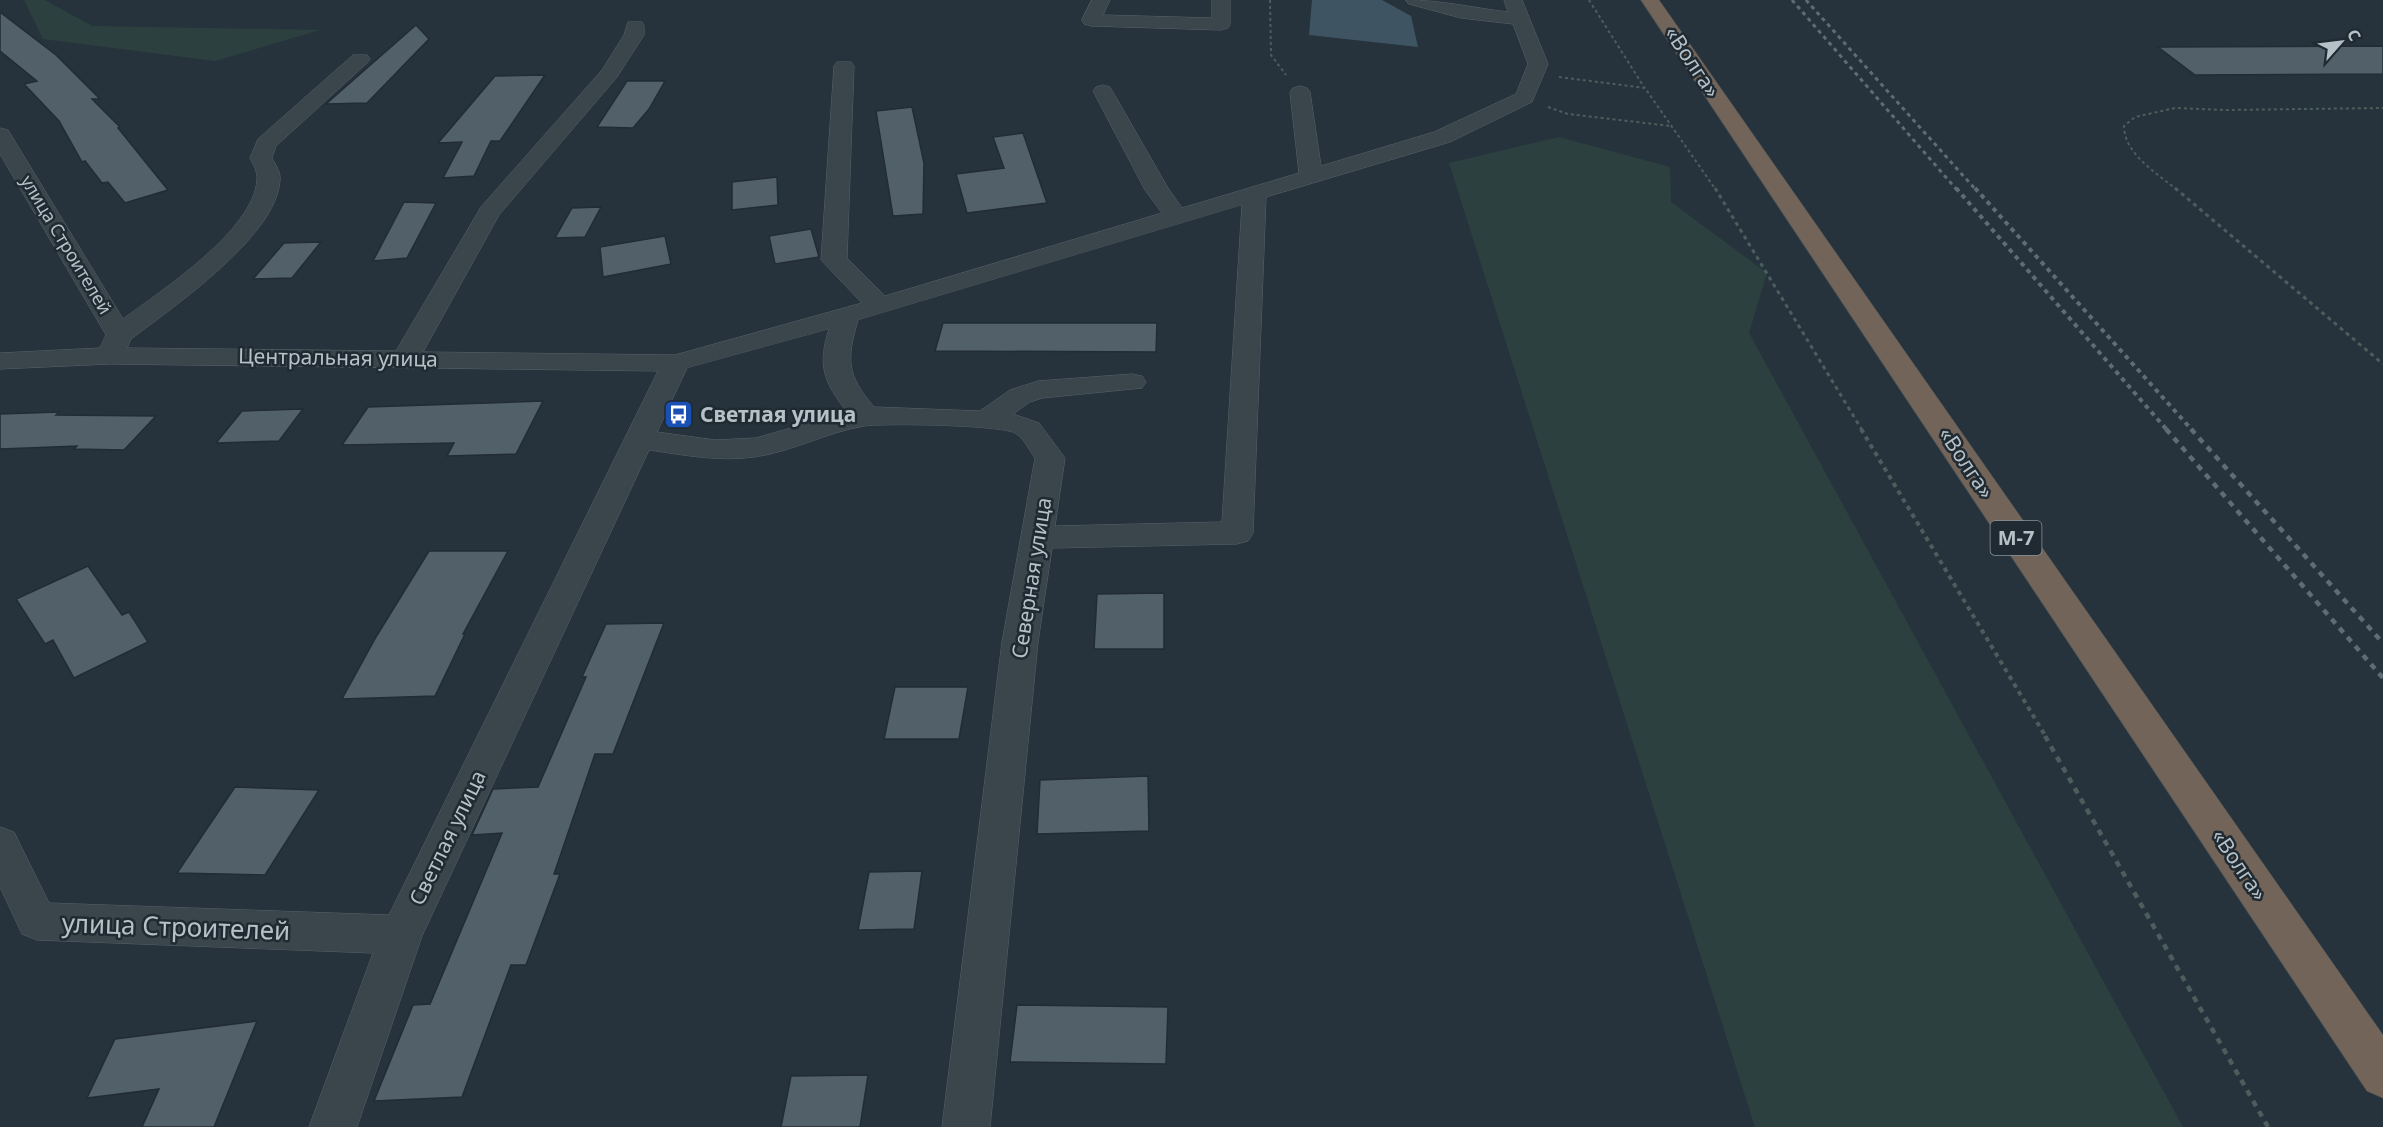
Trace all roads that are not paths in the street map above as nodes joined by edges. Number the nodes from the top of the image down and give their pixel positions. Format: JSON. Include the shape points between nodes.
{"nodes":[{"id":1,"x":1101,"y":0,"type":"edge"},
{"id":2,"x":1221,"y":0,"type":"edge"},
{"id":3,"x":1415,"y":0,"type":"edge"},
{"id":4,"x":1650,"y":0,"type":"edge"},
{"id":5,"x":1517,"y":10,"type":"edge"},
{"id":6,"x":635,"y":26,"type":"dead end"},
{"id":7,"x":360,"y":59,"type":"dead end"},
{"id":8,"x":844,"y":66,"type":"dead end"},
{"id":9,"x":1103,"y":91,"type":"dead end"},
{"id":10,"x":1300,"y":92,"type":"road end"},
{"id":11,"x":0,"y":135,"type":"edge"},
{"id":12,"x":1311,"y":177,"type":"junction"},
{"id":13,"x":1254,"y":195,"type":"junction"},
{"id":14,"x":1178,"y":218,"type":"junction"},
{"id":15,"x":880,"y":306,"type":"junction"},
{"id":16,"x":846,"y":316,"type":"junction"},
{"id":17,"x":115,"y":345,"type":"junction"},
{"id":18,"x":405,"y":359,"type":"junction"},
{"id":19,"x":43,"y":360,"type":"junction"},
{"id":20,"x":0,"y":361,"type":"edge"},
{"id":21,"x":676,"y":363,"type":"junction"},
{"id":22,"x":1132,"y":382,"type":"dead end"},
{"id":23,"x":0,"y":385,"type":"edge"},
{"id":24,"x":866,"y":416,"type":"junction"},
{"id":25,"x":986,"y":420,"type":"junction"},
{"id":26,"x":640,"y":439,"type":"junction"},
{"id":27,"x":1039,"y":537,"type":"junction"},
{"id":28,"x":0,"y":844,"type":"edge"},
{"id":29,"x":401,"y":935,"type":"junction"},
{"id":30,"x":2383,"y":1075,"type":"edge"},
{"id":31,"x":333,"y":1127,"type":"edge"},
{"id":32,"x":966,"y":1127,"type":"edge"}],
"edges":[{"from":1,"to":2,"type":"street","via":[[1091,20],[1221,24]]},
{"from":3,"to":5,"type":"street","via":[[1461,12]]},
{"from":4,"to":30,"type":"highway","name":"«Волга»","number":"М-7"},
{"from":5,"to":12,"type":"street","name":"Центральная улица","via":[[1538,64],[1525,98],[1442,137]]},
{"from":6,"to":18,"type":"street","via":[[634,35],[610,73],[489,212]]},
{"from":7,"to":17,"type":"street","via":[[266,144],[261,158],[269,178],[266,194],[249,225]]},
{"from":8,"to":15,"type":"street","via":[[834,260]]},
{"from":9,"to":14,"type":"street","via":[[1157,190]]},
{"from":10,"to":12,"type":"street"},
{"from":11,"to":17,"type":"street","name":"улица Строителей"},
{"from":12,"to":13,"type":"street","name":"Центральная улица"},
{"from":13,"to":14,"type":"street","name":"Центральная улица"},
{"from":13,"to":27,"type":"street","via":[[1237,533]]},
{"from":14,"to":15,"type":"street","name":"Центральная улица"},
{"from":15,"to":16,"type":"street","name":"Центральная улица"},
{"from":16,"to":21,"type":"street","name":"Центральная улица"},
{"from":16,"to":24,"type":"street","via":[[835,350],[837,378]]},
{"from":17,"to":18,"type":"street","name":"Центральная улица"},
{"from":17,"to":19,"type":"street","name":"Центральная улица"},
{"from":18,"to":21,"type":"street","name":"Центральная улица"},
{"from":19,"to":20,"type":"street","name":"Центральная улица"},
{"from":19,"to":23,"type":"street"},
{"from":21,"to":26,"type":"street","name":"Светлая улица"},
{"from":22,"to":25,"type":"street","via":[[1038,390],[1020,396]]},
{"from":24,"to":25,"type":"street","name":"Северная улица"},
{"from":24,"to":26,"type":"street","name":"Северная улица","via":[[764,446],[740,449]]},
{"from":25,"to":27,"type":"street","name":"Северная улица","via":[[1023,425],[1050,459]]},
{"from":26,"to":29,"type":"street","name":"Светлая улица"},
{"from":27,"to":32,"type":"street","name":"Северная улица","via":[[1020,642]]},
{"from":28,"to":29,"type":"street","name":"улица Строителей","via":[[37,921]]},
{"from":29,"to":31,"type":"street","name":"Светлая улица"}]}
